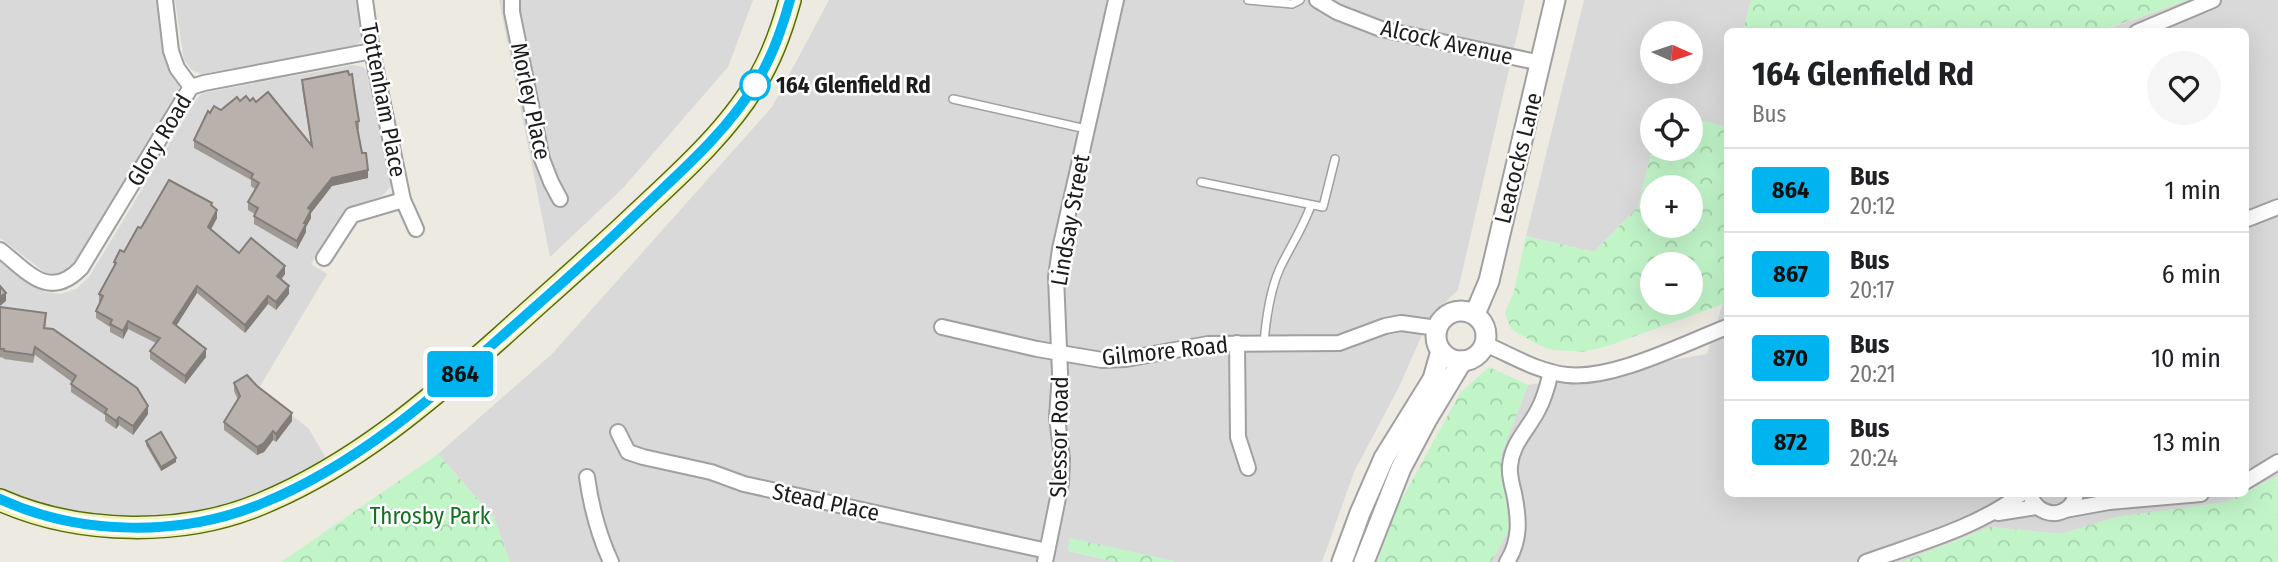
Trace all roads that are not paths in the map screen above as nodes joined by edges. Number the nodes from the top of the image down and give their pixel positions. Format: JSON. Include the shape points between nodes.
{"nodes":[{"id":1,"x":165,"y":0,"type":"edge"},
{"id":2,"x":365,"y":0,"type":"edge"},
{"id":3,"x":512,"y":0,"type":"edge"},
{"id":4,"x":790,"y":0,"type":"edge"},
{"id":5,"x":1116,"y":0,"type":"edge"},
{"id":6,"x":1248,"y":0,"type":"edge"},
{"id":7,"x":1300,"y":0,"type":"edge"},
{"id":8,"x":1317,"y":0,"type":"edge"},
{"id":9,"x":1555,"y":0,"type":"edge"},
{"id":10,"x":2213,"y":0,"type":"edge"},
{"id":11,"x":2146,"y":28,"type":"edge"},
{"id":12,"x":372,"y":51,"type":"junction"},
{"id":13,"x":1541,"y":63,"type":"junction"},
{"id":14,"x":191,"y":87,"type":"junction"},
{"id":15,"x":953,"y":99,"type":"dead end"},
{"id":16,"x":1086,"y":129,"type":"junction"},
{"id":17,"x":1335,"y":159,"type":"dead end"},
{"id":18,"x":1201,"y":182,"type":"dead end"},
{"id":19,"x":561,"y":199,"type":"dead end"},
{"id":20,"x":403,"y":200,"type":"junction"},
{"id":21,"x":1311,"y":205,"type":"junction"},
{"id":22,"x":2278,"y":207,"type":"edge"},
{"id":23,"x":2249,"y":218,"type":"edge"},
{"id":24,"x":416,"y":229,"type":"dead end"},
{"id":25,"x":0,"y":250,"type":"edge"},
{"id":26,"x":324,"y":258,"type":"dead end"},
{"id":27,"x":1475,"y":314,"type":"junction"},
{"id":28,"x":942,"y":327,"type":"dead end"},
{"id":29,"x":1437,"y":328,"type":"junction"},
{"id":30,"x":1724,"y":328,"type":"edge"},
{"id":31,"x":1237,"y":343,"type":"junction"},
{"id":32,"x":1264,"y":343,"type":"junction"},
{"id":33,"x":1485,"y":344,"type":"junction"},
{"id":34,"x":1441,"y":351,"type":"junction"},
{"id":35,"x":1060,"y":353,"type":"junction"},
{"id":36,"x":1462,"y":361,"type":"junction"},
{"id":37,"x":1551,"y":372,"type":"junction"},
{"id":38,"x":618,"y":432,"type":"dead end"},
{"id":39,"x":2278,"y":462,"type":"edge"},
{"id":40,"x":1248,"y":468,"type":"dead end"},
{"id":41,"x":587,"y":477,"type":"dead end"},
{"id":42,"x":2249,"y":480,"type":"edge"},
{"id":43,"x":2016,"y":497,"type":"edge"},
{"id":44,"x":2075,"y":497,"type":"edge"},
{"id":45,"x":2129,"y":497,"type":"edge"},
{"id":46,"x":0,"y":500,"type":"edge"},
{"id":47,"x":2033,"y":500,"type":"edge"},
{"id":48,"x":2065,"y":510,"type":"junction"},
{"id":49,"x":1990,"y":514,"type":"junction"},
{"id":50,"x":1046,"y":556,"type":"edge"},
{"id":51,"x":611,"y":562,"type":"edge"},
{"id":52,"x":1342,"y":562,"type":"edge"},
{"id":53,"x":1364,"y":562,"type":"edge"},
{"id":54,"x":1507,"y":562,"type":"edge"},
{"id":55,"x":1866,"y":562,"type":"edge"}],
"edges":[{"from":1,"to":14,"type":"street","via":[[171,51]]},
{"from":2,"to":12,"type":"street","name":"Tottenham Place"},
{"from":3,"to":19,"type":"street","name":"Morley Place","via":[[542,159]]},
{"from":4,"to":46,"type":"main road","via":[[756,84],[674,179],[443,388],[373,442],[262,504],[186,523],[99,526],[36,514]]},
{"from":5,"to":16,"type":"street","name":"Lindsay Street"},
{"from":6,"to":7,"type":"lane","via":[[1292,4]]},
{"from":8,"to":13,"type":"street","name":"Alcock Avenue","via":[[1381,29]]},
{"from":9,"to":13,"type":"street","name":"Leacocks Lane"},
{"from":10,"to":11,"type":"street"},
{"from":12,"to":14,"type":"street","name":"Glory Road"},
{"from":12,"to":20,"type":"street","name":"Tottenham Place"},
{"from":13,"to":27,"type":"street","name":"Leacocks Lane","via":[[1489,281]]},
{"from":14,"to":25,"type":"street","name":"Glory Road","via":[[70,279],[51,284]]},
{"from":15,"to":16,"type":"lane","name":"Lindsay Street"},
{"from":16,"to":35,"type":"street","name":"Lindsay Street","via":[[1056,276]]},
{"from":17,"to":21,"type":"lane","via":[[1323,207]]},
{"from":18,"to":21,"type":"lane"},
{"from":20,"to":24,"type":"street","name":"Tottenham Place"},
{"from":20,"to":26,"type":"street","name":"Tottenham Place","via":[[352,215]]},
{"from":21,"to":32,"type":"lane","via":[[1279,270]]},
{"from":22,"to":23,"type":"street"},
{"from":27,"to":29,"type":"street","via":[[1451,313]]},
{"from":27,"to":33,"type":"street","via":[[1486,329]]},
{"from":28,"to":35,"type":"street","name":"Gilmore Road"},
{"from":29,"to":32,"type":"street","name":"Gilmore Road","via":[[1401,323],[1339,343]]},
{"from":29,"to":34,"type":"street"},
{"from":30,"to":37,"type":"street","via":[[1609,371],[1587,375]]},
{"from":31,"to":32,"type":"street","name":"Gilmore Road"},
{"from":31,"to":35,"type":"street","name":"Gilmore Road","via":[[1126,359]]},
{"from":31,"to":40,"type":"street","via":[[1238,437]]},
{"from":33,"to":36,"type":"street","via":[[1479,354]]},
{"from":33,"to":37,"type":"street"},
{"from":34,"to":36,"type":"street"},
{"from":34,"to":52,"type":"street","via":[[1433,379],[1384,458]]},
{"from":35,"to":50,"type":"street","name":"Slessor Road","via":[[1061,483]]},
{"from":36,"to":53,"type":"street","via":[[1401,468]]},
{"from":37,"to":54,"type":"street","via":[[1539,409],[1512,456],[1518,528]]},
{"from":38,"to":50,"type":"street","name":"Stead Place","via":[[628,452],[643,457]]},
{"from":39,"to":42,"type":"street"},
{"from":41,"to":51,"type":"street"},
{"from":43,"to":49,"type":"street"},
{"from":44,"to":48,"type":"street"},
{"from":45,"to":48,"type":"street"},
{"from":47,"to":48,"type":"street","via":[[2050,513]]},
{"from":47,"to":49,"type":"street"},
{"from":49,"to":55,"type":"street"}]}
